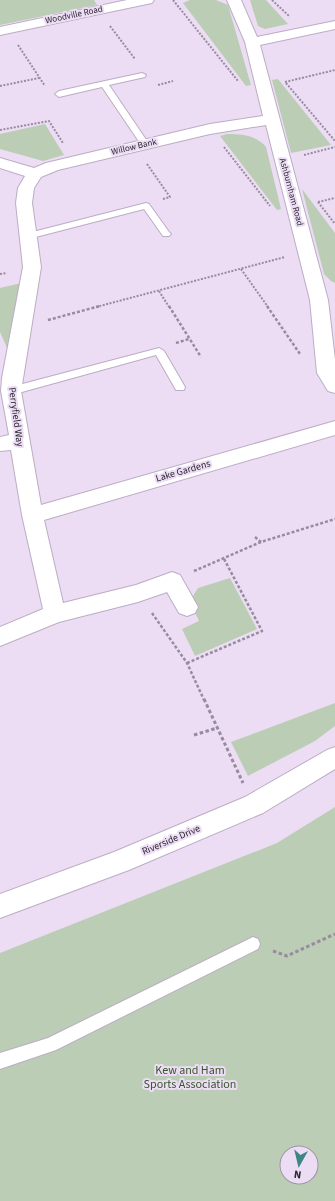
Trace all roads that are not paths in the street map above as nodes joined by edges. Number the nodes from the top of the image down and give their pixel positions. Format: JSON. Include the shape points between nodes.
{"nodes":[{"id":1,"x":147,"y":0,"type":"edge"},
{"id":2,"x":234,"y":0,"type":"edge"},
{"id":3,"x":116,"y":3,"type":"edge"},
{"id":4,"x":335,"y":25,"type":"edge"},
{"id":5,"x":4,"y":30,"type":"edge"},
{"id":6,"x":252,"y":42,"type":"junction"},
{"id":7,"x":142,"y":75,"type":"dead end"},
{"id":8,"x":104,"y":84,"type":"junction"},
{"id":9,"x":59,"y":94,"type":"road end"},
{"id":10,"x":271,"y":119,"type":"junction"},
{"id":11,"x":140,"y":146,"type":"junction"},
{"id":12,"x":0,"y":163,"type":"edge"},
{"id":13,"x":35,"y":174,"type":"junction"},
{"id":14,"x":166,"y":234,"type":"dead end"},
{"id":15,"x":28,"y":236,"type":"junction"},
{"id":16,"x":327,"y":299,"type":"edge"},
{"id":17,"x":335,"y":386,"type":"edge"},
{"id":18,"x":180,"y":387,"type":"dead end"},
{"id":19,"x":11,"y":391,"type":"junction"},
{"id":20,"x":335,"y":428,"type":"edge"},
{"id":21,"x":10,"y":442,"type":"edge"},
{"id":22,"x":32,"y":515,"type":"junction"},
{"id":23,"x":186,"y":607,"type":"dead end"},
{"id":24,"x":55,"y":614,"type":"junction"},
{"id":25,"x":0,"y":637,"type":"edge"},
{"id":26,"x":335,"y":757,"type":"edge"},
{"id":27,"x":0,"y":906,"type":"edge"},
{"id":28,"x":253,"y":944,"type":"road end"},
{"id":29,"x":0,"y":1061,"type":"edge"}],
"edges":[{"from":1,"to":3,"type":"street","name":"Woodville Road"},
{"from":2,"to":6,"type":"street","name":"Ashburnham Road"},
{"from":3,"to":5,"type":"street","name":"Woodville Road","via":[[99,10]]},
{"from":4,"to":6,"type":"street"},
{"from":6,"to":10,"type":"street","name":"Ashburnham Road"},
{"from":7,"to":8,"type":"lane"},
{"from":8,"to":9,"type":"lane"},
{"from":8,"to":11,"type":"lane"},
{"from":10,"to":11,"type":"street","name":"Willow Bank","via":[[210,129]]},
{"from":10,"to":16,"type":"street","name":"Ashburnham Road","via":[[308,256]]},
{"from":11,"to":13,"type":"street","name":"Willow Bank","via":[[52,166]]},
{"from":12,"to":13,"type":"street"},
{"from":13,"to":15,"type":"street","name":"Perryfield Way","via":[[26,188],[24,202]]},
{"from":14,"to":15,"type":"lane","via":[[146,206]]},
{"from":15,"to":19,"type":"street","name":"Perryfield Way","via":[[32,267]]},
{"from":16,"to":17,"type":"street","name":"Ashburnham Road","via":[[327,373]]},
{"from":18,"to":19,"type":"lane","via":[[159,351]]},
{"from":19,"to":21,"type":"street","name":"Perryfield Way"},
{"from":20,"to":22,"type":"street","name":"Lake Gardens"},
{"from":21,"to":22,"type":"street","name":"Perryfield Way"},
{"from":22,"to":24,"type":"street","name":"Perryfield Way"},
{"from":23,"to":24,"type":"street","via":[[172,581],[138,593]]},
{"from":24,"to":25,"type":"street"},
{"from":26,"to":27,"type":"street","name":"Riverside Drive","via":[[254,805],[120,862]]},
{"from":28,"to":29,"type":"lane","via":[[51,1045]]}]}
